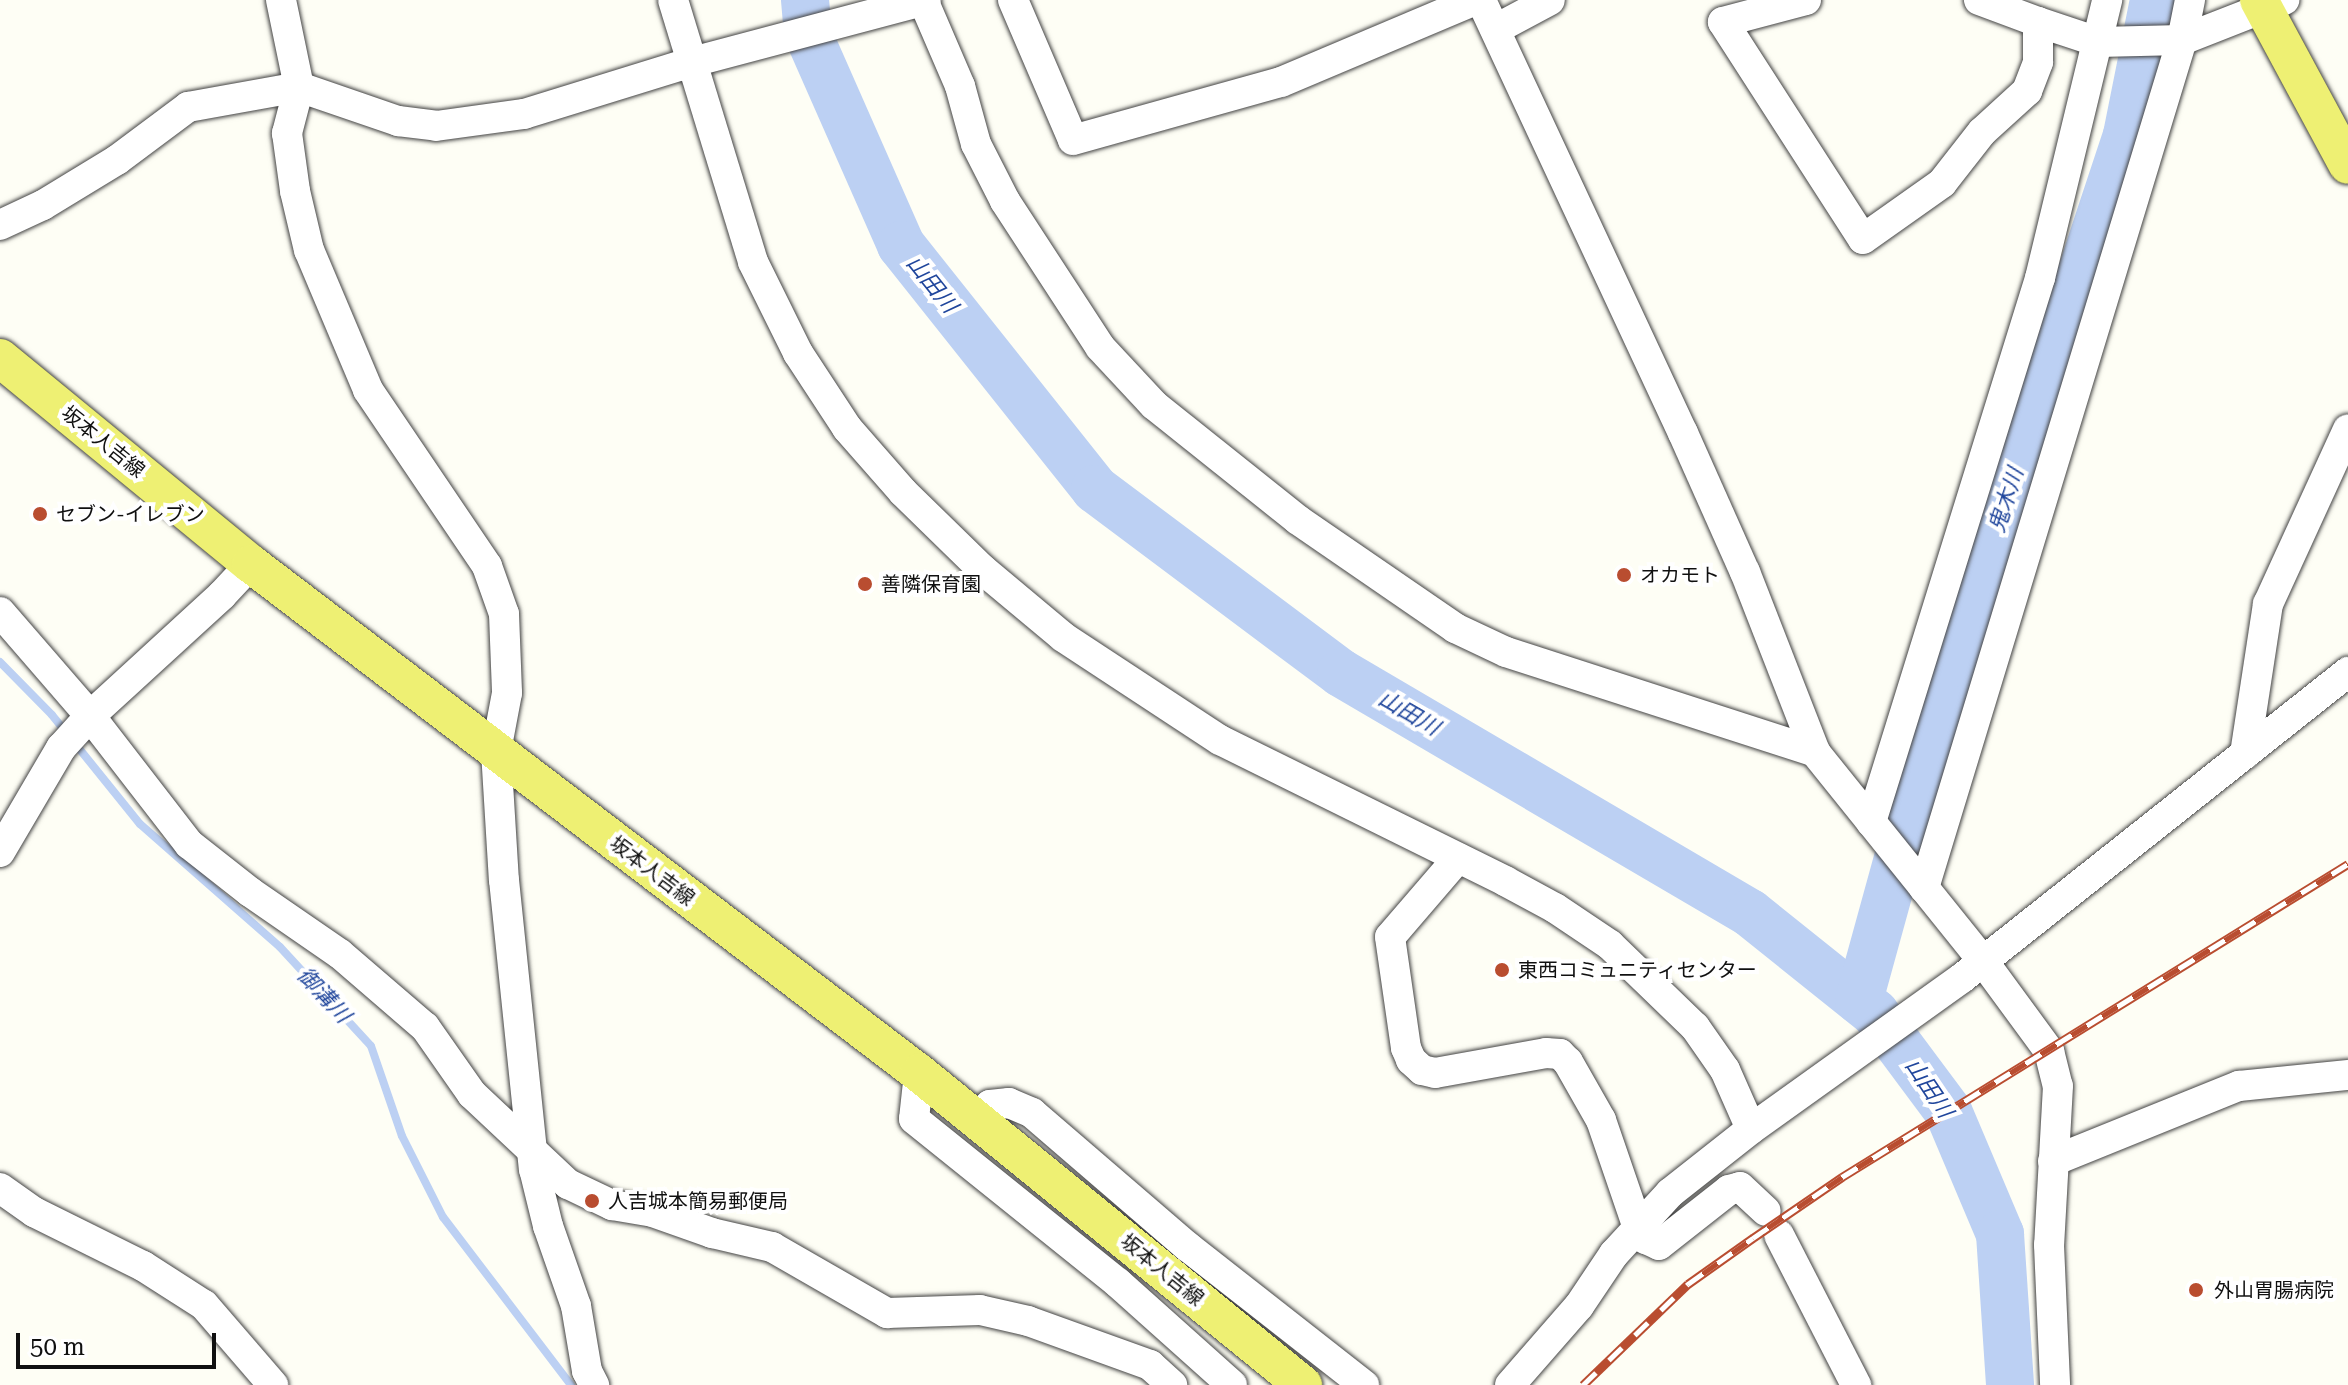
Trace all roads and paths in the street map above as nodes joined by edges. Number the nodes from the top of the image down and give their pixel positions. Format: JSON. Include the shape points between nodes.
{"nodes":[{"id":1,"x":281,"y":0,"type":"edge"},
{"id":2,"x":673,"y":0,"type":"edge"},
{"id":3,"x":924,"y":0,"type":"edge"},
{"id":4,"x":1013,"y":0,"type":"edge"},
{"id":5,"x":1478,"y":0,"type":"edge"},
{"id":6,"x":1550,"y":0,"type":"edge"},
{"id":7,"x":1806,"y":0,"type":"edge"},
{"id":8,"x":1979,"y":0,"type":"edge"},
{"id":9,"x":2107,"y":0,"type":"edge"},
{"id":10,"x":2190,"y":0,"type":"edge"},
{"id":11,"x":2269,"y":3,"type":"edge"},
{"id":12,"x":2038,"y":22,"type":"junction"},
{"id":13,"x":1496,"y":29,"type":"junction"},
{"id":14,"x":2182,"y":40,"type":"junction"},
{"id":15,"x":2098,"y":42,"type":"junction"},
{"id":16,"x":689,"y":63,"type":"junction"},
{"id":17,"x":299,"y":87,"type":"junction"},
{"id":18,"x":2348,"y":165,"type":"edge"},
{"id":19,"x":0,"y":225,"type":"edge"},
{"id":20,"x":0,"y":358,"type":"edge"},
{"id":21,"x":2348,"y":429,"type":"edge"},
{"id":22,"x":251,"y":564,"type":"junction"},
{"id":23,"x":0,"y":612,"type":"edge"},
{"id":24,"x":2348,"y":672,"type":"edge"},
{"id":25,"x":90,"y":716,"type":"junction"},
{"id":26,"x":496,"y":751,"type":"junction"},
{"id":27,"x":1815,"y":752,"type":"junction"},
{"id":28,"x":2245,"y":754,"type":"junction"},
{"id":29,"x":1871,"y":822,"type":"junction"},
{"id":30,"x":0,"y":852,"type":"edge"},
{"id":31,"x":1458,"y":858,"type":"junction"},
{"id":32,"x":1924,"y":888,"type":"junction"},
{"id":33,"x":1972,"y":970,"type":"junction"},
{"id":34,"x":919,"y":1073,"type":"junction"},
{"id":35,"x":2348,"y":1075,"type":"edge"},
{"id":36,"x":976,"y":1118,"type":"junction"},
{"id":37,"x":1761,"y":1123,"type":"junction"},
{"id":38,"x":534,"y":1150,"type":"junction"},
{"id":39,"x":2053,"y":1161,"type":"junction"},
{"id":40,"x":0,"y":1188,"type":"edge"},
{"id":41,"x":1638,"y":1228,"type":"junction"},
{"id":42,"x":273,"y":1385,"type":"edge"},
{"id":43,"x":594,"y":1385,"type":"edge"},
{"id":44,"x":1172,"y":1385,"type":"edge"},
{"id":45,"x":1232,"y":1385,"type":"edge"},
{"id":46,"x":1303,"y":1385,"type":"edge"},
{"id":47,"x":1364,"y":1385,"type":"edge"},
{"id":48,"x":1510,"y":1385,"type":"edge"},
{"id":49,"x":1856,"y":1385,"type":"edge"},
{"id":50,"x":2055,"y":1385,"type":"edge"}],
"edges":[{"from":1,"to":17,"type":"street"},
{"from":2,"to":16,"type":"street"},
{"from":3,"to":16,"type":"street"},
{"from":3,"to":27,"type":"street","via":[[960,86],[976,144],[1005,201],[1100,347],[1154,405],[1298,520],[1455,628],[1506,652]]},
{"from":4,"to":5,"type":"street","via":[[1073,140],[1281,82]]},
{"from":5,"to":13,"type":"street"},
{"from":6,"to":13,"type":"street"},
{"from":7,"to":12,"type":"street","via":[[1723,22],[1863,239],[1942,183],[1982,132],[2027,91],[2038,62]]},
{"from":8,"to":12,"type":"street"},
{"from":9,"to":15,"type":"street"},
{"from":10,"to":14,"type":"street"},
{"from":11,"to":14,"type":"street"},
{"from":11,"to":18,"type":"main road"},
{"from":12,"to":15,"type":"street"},
{"from":13,"to":27,"type":"street","via":[[1745,572]]},
{"from":14,"to":15,"type":"street"},
{"from":14,"to":32,"type":"street"},
{"from":15,"to":29,"type":"street","via":[[2040,278]]},
{"from":16,"to":17,"type":"street","via":[[524,114],[436,126],[398,121]]},
{"from":16,"to":31,"type":"street","via":[[760,275],[798,353],[847,428],[903,492],[983,570],[1063,637],[1145,692],[1220,740]]},
{"from":17,"to":19,"type":"street","via":[[188,107],[117,160]]},
{"from":17,"to":26,"type":"street","via":[[287,133],[309,250],[325,293],[368,390],[497,586],[504,614],[507,693]]},
{"from":20,"to":22,"type":"main road","name":"坂本人吉線"},
{"from":21,"to":28,"type":"street","via":[[2268,604]]},
{"from":22,"to":25,"type":"street"},
{"from":22,"to":26,"type":"main road","name":"坂本人吉線"},
{"from":23,"to":25,"type":"street"},
{"from":24,"to":28,"type":"street"},
{"from":25,"to":30,"type":"street","via":[[61,748]]},
{"from":25,"to":38,"type":"street","via":[[189,844],[340,954],[425,1027],[472,1094]]},
{"from":26,"to":34,"type":"main road","name":"坂本人吉線"},
{"from":26,"to":38,"type":"street","via":[[504,880]]},
{"from":27,"to":29,"type":"street"},
{"from":28,"to":33,"type":"street"},
{"from":29,"to":32,"type":"street"},
{"from":31,"to":37,"type":"street","via":[[1555,908],[1622,955],[1695,1027]]},
{"from":31,"to":41,"type":"street","via":[[1390,937],[1411,1060],[1435,1073],[1560,1054],[1601,1120]]},
{"from":32,"to":33,"type":"street"},
{"from":33,"to":37,"type":"street"},
{"from":33,"to":39,"type":"street","via":[[2049,1051],[2058,1086]]},
{"from":34,"to":36,"type":"main road","name":"坂本人吉線"},
{"from":34,"to":45,"type":"street","via":[[914,1119],[1118,1283]]},
{"from":35,"to":39,"type":"street","via":[[2239,1086]]},
{"from":36,"to":46,"type":"main road","name":"坂本人吉線"},
{"from":36,"to":47,"type":"street","via":[[990,1105],[1009,1103],[1032,1113],[1188,1247]]},
{"from":37,"to":41,"type":"street","via":[[1670,1193]]},
{"from":38,"to":43,"type":"street","via":[[548,1226],[576,1306]]},
{"from":38,"to":44,"type":"street","via":[[568,1184],[612,1205],[772,1247],[887,1313],[980,1310],[1028,1321],[1150,1365]]},
{"from":39,"to":50,"type":"street","via":[[2049,1245]]},
{"from":40,"to":42,"type":"street","via":[[204,1305]]},
{"from":41,"to":48,"type":"street"},
{"from":41,"to":49,"type":"street","via":[[1659,1245],[1740,1187],[1772,1223]]}]}
